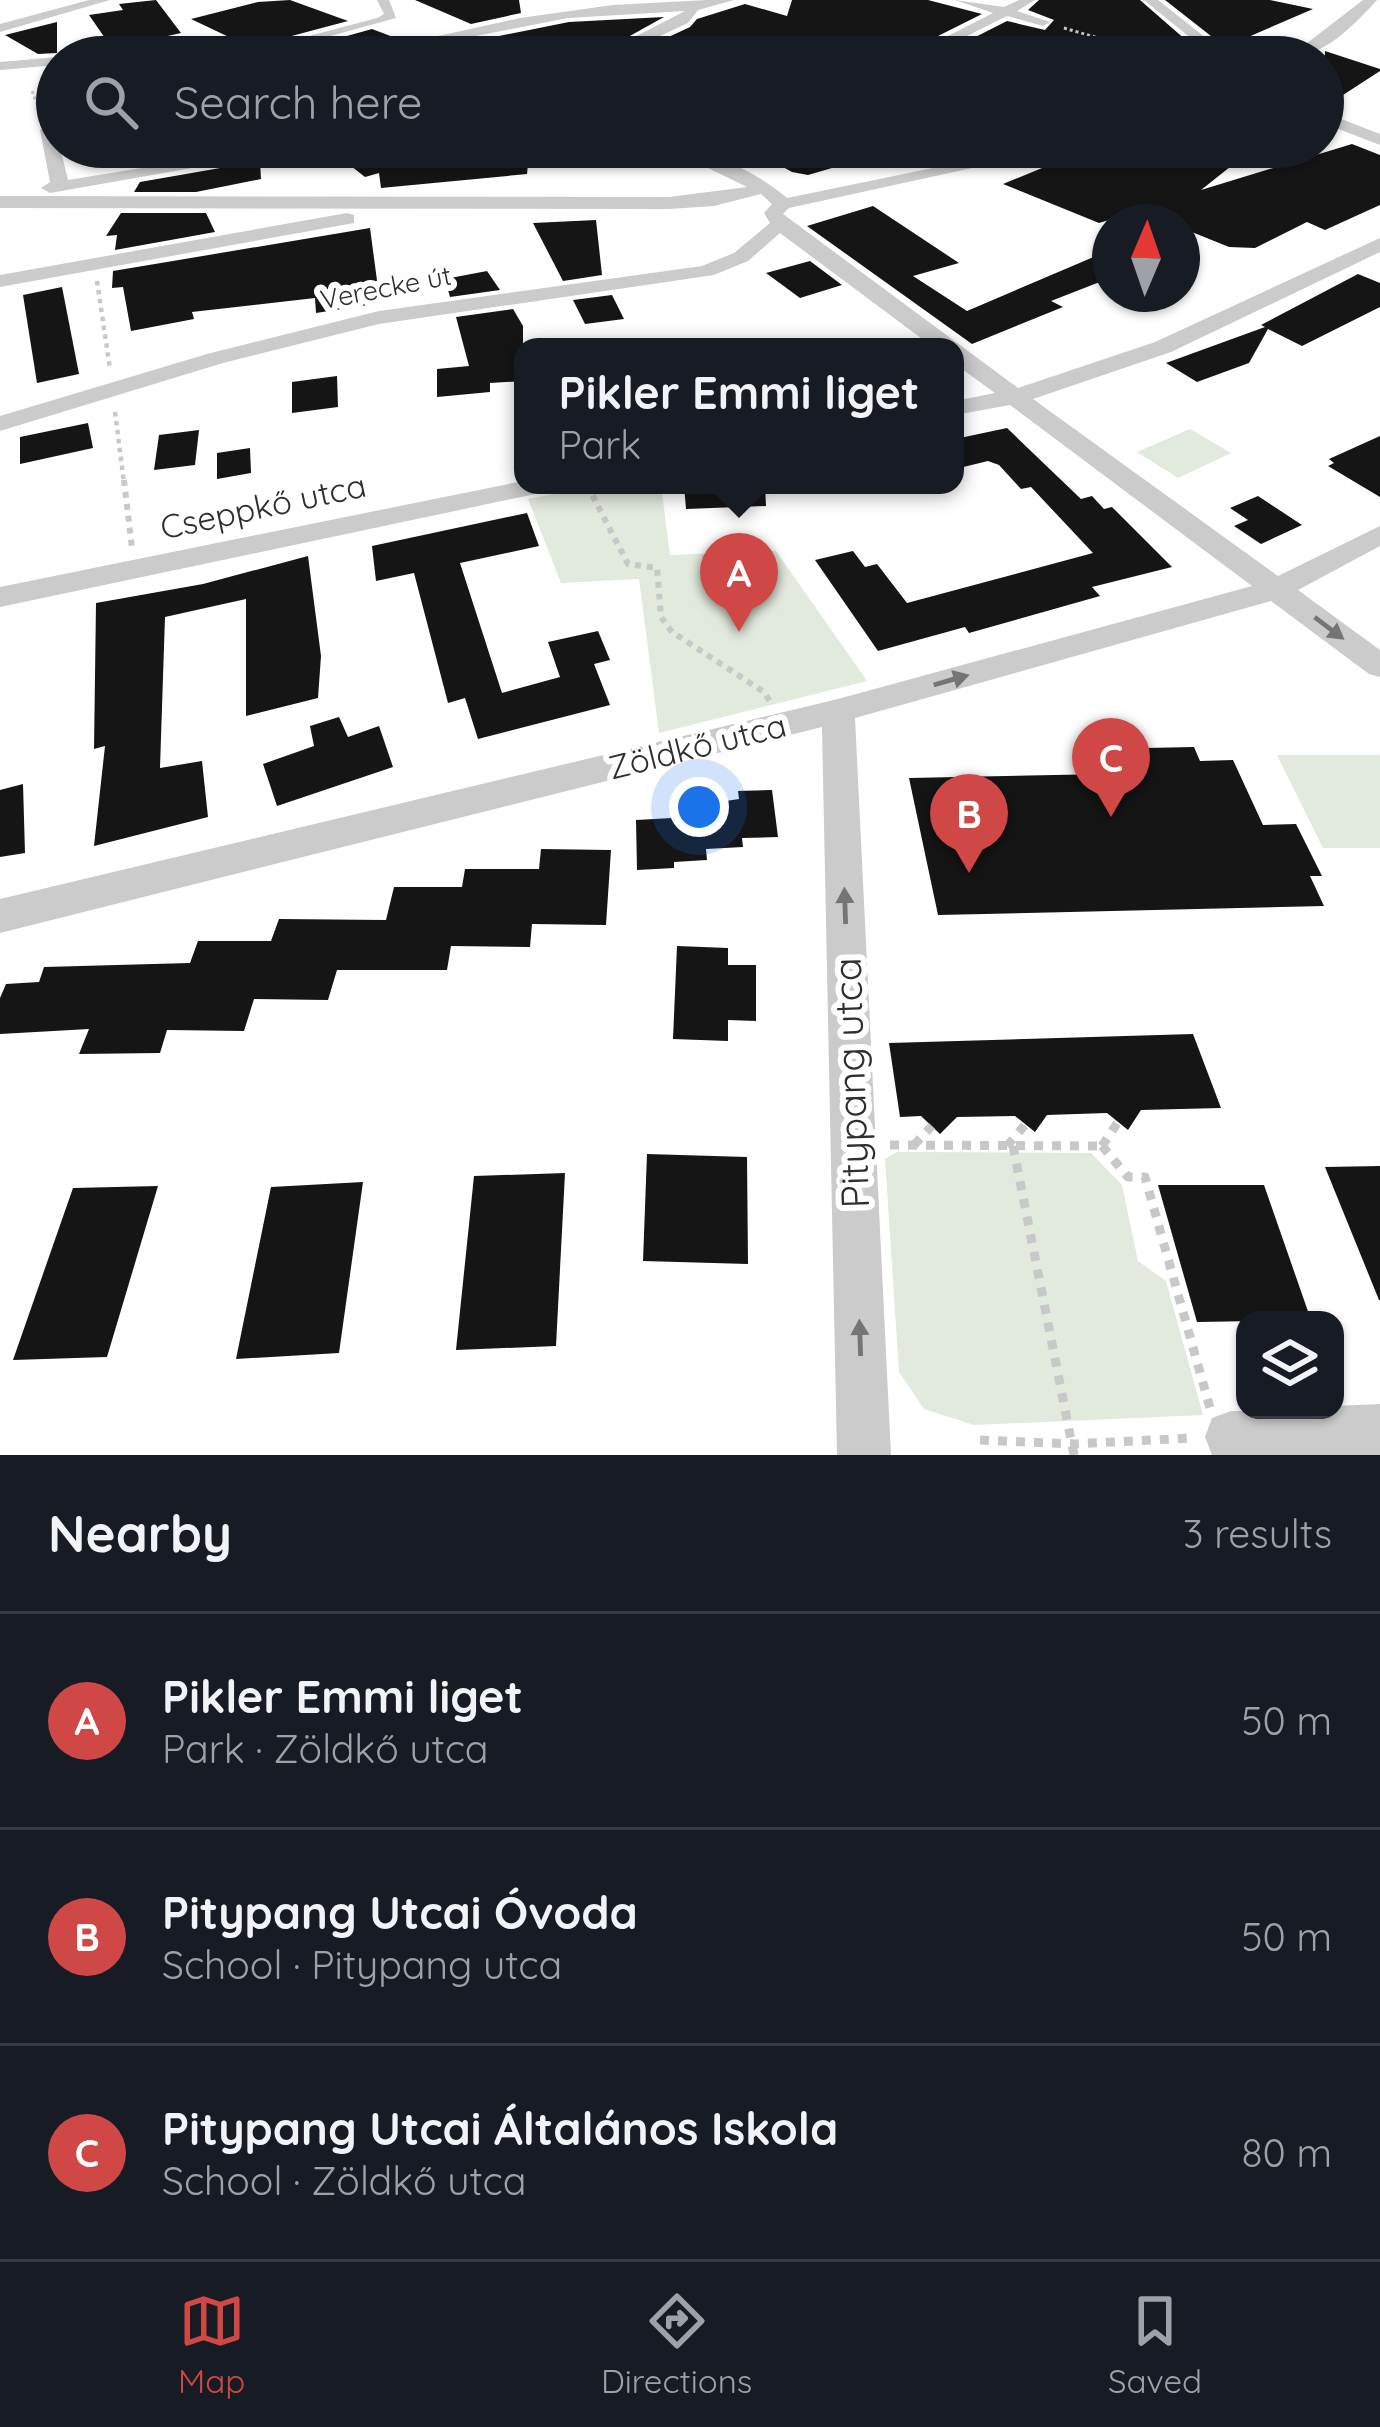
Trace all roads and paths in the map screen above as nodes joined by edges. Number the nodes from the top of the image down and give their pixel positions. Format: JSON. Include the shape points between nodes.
{"nodes":[{"id":1,"x":104,"y":0,"type":"edge"},
{"id":2,"x":383,"y":0,"type":"edge"},
{"id":3,"x":728,"y":0,"type":"edge"},
{"id":4,"x":962,"y":0,"type":"edge"},
{"id":5,"x":1029,"y":0,"type":"edge"},
{"id":6,"x":1150,"y":0,"type":"edge"},
{"id":7,"x":1370,"y":0,"type":"edge"},
{"id":8,"x":690,"y":7,"type":"junction"},
{"id":9,"x":1006,"y":12,"type":"junction"},
{"id":10,"x":1043,"y":22,"type":"joint"},
{"id":11,"x":0,"y":28,"type":"edge"},
{"id":12,"x":321,"y":36,"type":"edge"},
{"id":13,"x":443,"y":36,"type":"edge"},
{"id":14,"x":648,"y":36,"type":"edge"},
{"id":15,"x":957,"y":36,"type":"edge"},
{"id":16,"x":1091,"y":36,"type":"edge"},
{"id":17,"x":1196,"y":36,"type":"edge"},
{"id":18,"x":1330,"y":36,"type":"edge"},
{"id":19,"x":0,"y":66,"type":"edge"},
{"id":20,"x":36,"y":67,"type":"edge"},
{"id":21,"x":1344,"y":125,"type":"edge"},
{"id":22,"x":1380,"y":140,"type":"edge"},
{"id":23,"x":56,"y":168,"type":"edge"},
{"id":24,"x":169,"y":168,"type":"edge"},
{"id":25,"x":728,"y":168,"type":"edge"},
{"id":26,"x":973,"y":168,"type":"edge"},
{"id":27,"x":60,"y":185,"type":"junction"},
{"id":28,"x":765,"y":188,"type":"junction"},
{"id":29,"x":0,"y":201,"type":"edge"},
{"id":30,"x":447,"y":203,"type":"junction"},
{"id":31,"x":781,"y":214,"type":"junction"},
{"id":32,"x":1380,"y":244,"type":"edge"},
{"id":33,"x":0,"y":281,"type":"edge"},
{"id":34,"x":99,"y":293,"type":"dead end"},
{"id":35,"x":936,"y":338,"type":"edge"},
{"id":36,"x":964,"y":360,"type":"edge"},
{"id":37,"x":112,"y":388,"type":"junction"},
{"id":38,"x":1014,"y":397,"type":"junction"},
{"id":39,"x":964,"y":406,"type":"edge"},
{"id":40,"x":0,"y":424,"type":"edge"},
{"id":41,"x":514,"y":490,"type":"edge"},
{"id":42,"x":592,"y":494,"type":"edge"},
{"id":43,"x":1380,"y":535,"type":"edge"},
{"id":44,"x":135,"y":569,"type":"junction"},
{"id":45,"x":1277,"y":589,"type":"junction"},
{"id":46,"x":0,"y":597,"type":"edge"},
{"id":47,"x":1380,"y":666,"type":"edge"},
{"id":48,"x":838,"y":711,"type":"junction"},
{"id":49,"x":785,"y":724,"type":"junction"},
{"id":50,"x":0,"y":916,"type":"edge"},
{"id":51,"x":1118,"y":1122,"type":"dead end"},
{"id":52,"x":1025,"y":1125,"type":"dead end"},
{"id":53,"x":932,"y":1126,"type":"dead end"},
{"id":54,"x":853,"y":1145,"type":"junction"},
{"id":55,"x":914,"y":1145,"type":"junction"},
{"id":56,"x":1010,"y":1146,"type":"junction"},
{"id":57,"x":1102,"y":1146,"type":"junction"},
{"id":58,"x":1144,"y":1177,"type":"junction"},
{"id":59,"x":1158,"y":1185,"type":"dead end"},
{"id":60,"x":1380,"y":1430,"type":"edge"},
{"id":61,"x":1225,"y":1437,"type":"junction"},
{"id":62,"x":980,"y":1440,"type":"dead end"},
{"id":63,"x":1074,"y":1449,"type":"edge"},
{"id":64,"x":864,"y":1455,"type":"edge"}],
"edges":[{"from":1,"to":11,"type":"street"},
{"from":2,"to":12,"type":"street","via":[[391,15],[382,21]]},
{"from":3,"to":8,"type":"street"},
{"from":4,"to":9,"type":"street"},
{"from":5,"to":9,"type":"street"},
{"from":6,"to":17,"type":"street"},
{"from":7,"to":18,"type":"street"},
{"from":8,"to":13,"type":"street","via":[[627,4]]},
{"from":8,"to":14,"type":"street","via":[[683,20]]},
{"from":9,"to":10,"type":"street"},
{"from":9,"to":15,"type":"street"},
{"from":10,"to":16,"type":"path"},
{"from":19,"to":20,"type":"street"},
{"from":21,"to":22,"type":"street"},
{"from":23,"to":27,"type":"street"},
{"from":24,"to":27,"type":"street"},
{"from":25,"to":28,"type":"street"},
{"from":26,"to":31,"type":"street"},
{"from":27,"to":29,"type":"street"},
{"from":28,"to":30,"type":"street","via":[[714,200]]},
{"from":28,"to":31,"type":"street"},
{"from":29,"to":30,"type":"street"},
{"from":30,"to":33,"type":"street"},
{"from":31,"to":35,"type":"street"},
{"from":31,"to":37,"type":"street","name":"Verecke út","via":[[740,257],[707,271],[437,307]]},
{"from":32,"to":38,"type":"street","via":[[1162,346]]},
{"from":34,"to":37,"type":"path"},
{"from":36,"to":38,"type":"street"},
{"from":37,"to":40,"type":"street","name":"Verecke út"},
{"from":37,"to":44,"type":"path"},
{"from":38,"to":39,"type":"street"},
{"from":38,"to":45,"type":"street"},
{"from":41,"to":44,"type":"street","name":"Cseppkő utca"},
{"from":42,"to":49,"type":"path","via":[[628,564],[657,568],[661,617],[671,632],[764,692]]},
{"from":43,"to":45,"type":"street","name":"Zöldkő utca"},
{"from":44,"to":46,"type":"street","name":"Cseppkő utca"},
{"from":45,"to":47,"type":"street","one_way":true},
{"from":48,"to":45,"type":"street","name":"Zöldkő utca","one_way":true},
{"from":48,"to":49,"type":"street","name":"Zöldkő utca"},
{"from":54,"to":48,"type":"street","name":"Pitypang utca","one_way":true},
{"from":49,"to":50,"type":"street","name":"Zöldkő utca"},
{"from":51,"to":57,"type":"path"},
{"from":52,"to":56,"type":"path"},
{"from":53,"to":55,"type":"path"},
{"from":54,"to":55,"type":"path"},
{"from":64,"to":54,"type":"street","name":"Pitypang utca","one_way":true},
{"from":55,"to":56,"type":"path"},
{"from":56,"to":57,"type":"path"},
{"from":56,"to":63,"type":"path"},
{"from":57,"to":58,"type":"path","via":[[1128,1178]]},
{"from":58,"to":59,"type":"path"},
{"from":58,"to":61,"type":"path"},
{"from":60,"to":61,"type":"street"},
{"from":61,"to":63,"type":"path"},
{"from":62,"to":63,"type":"path"}]}
